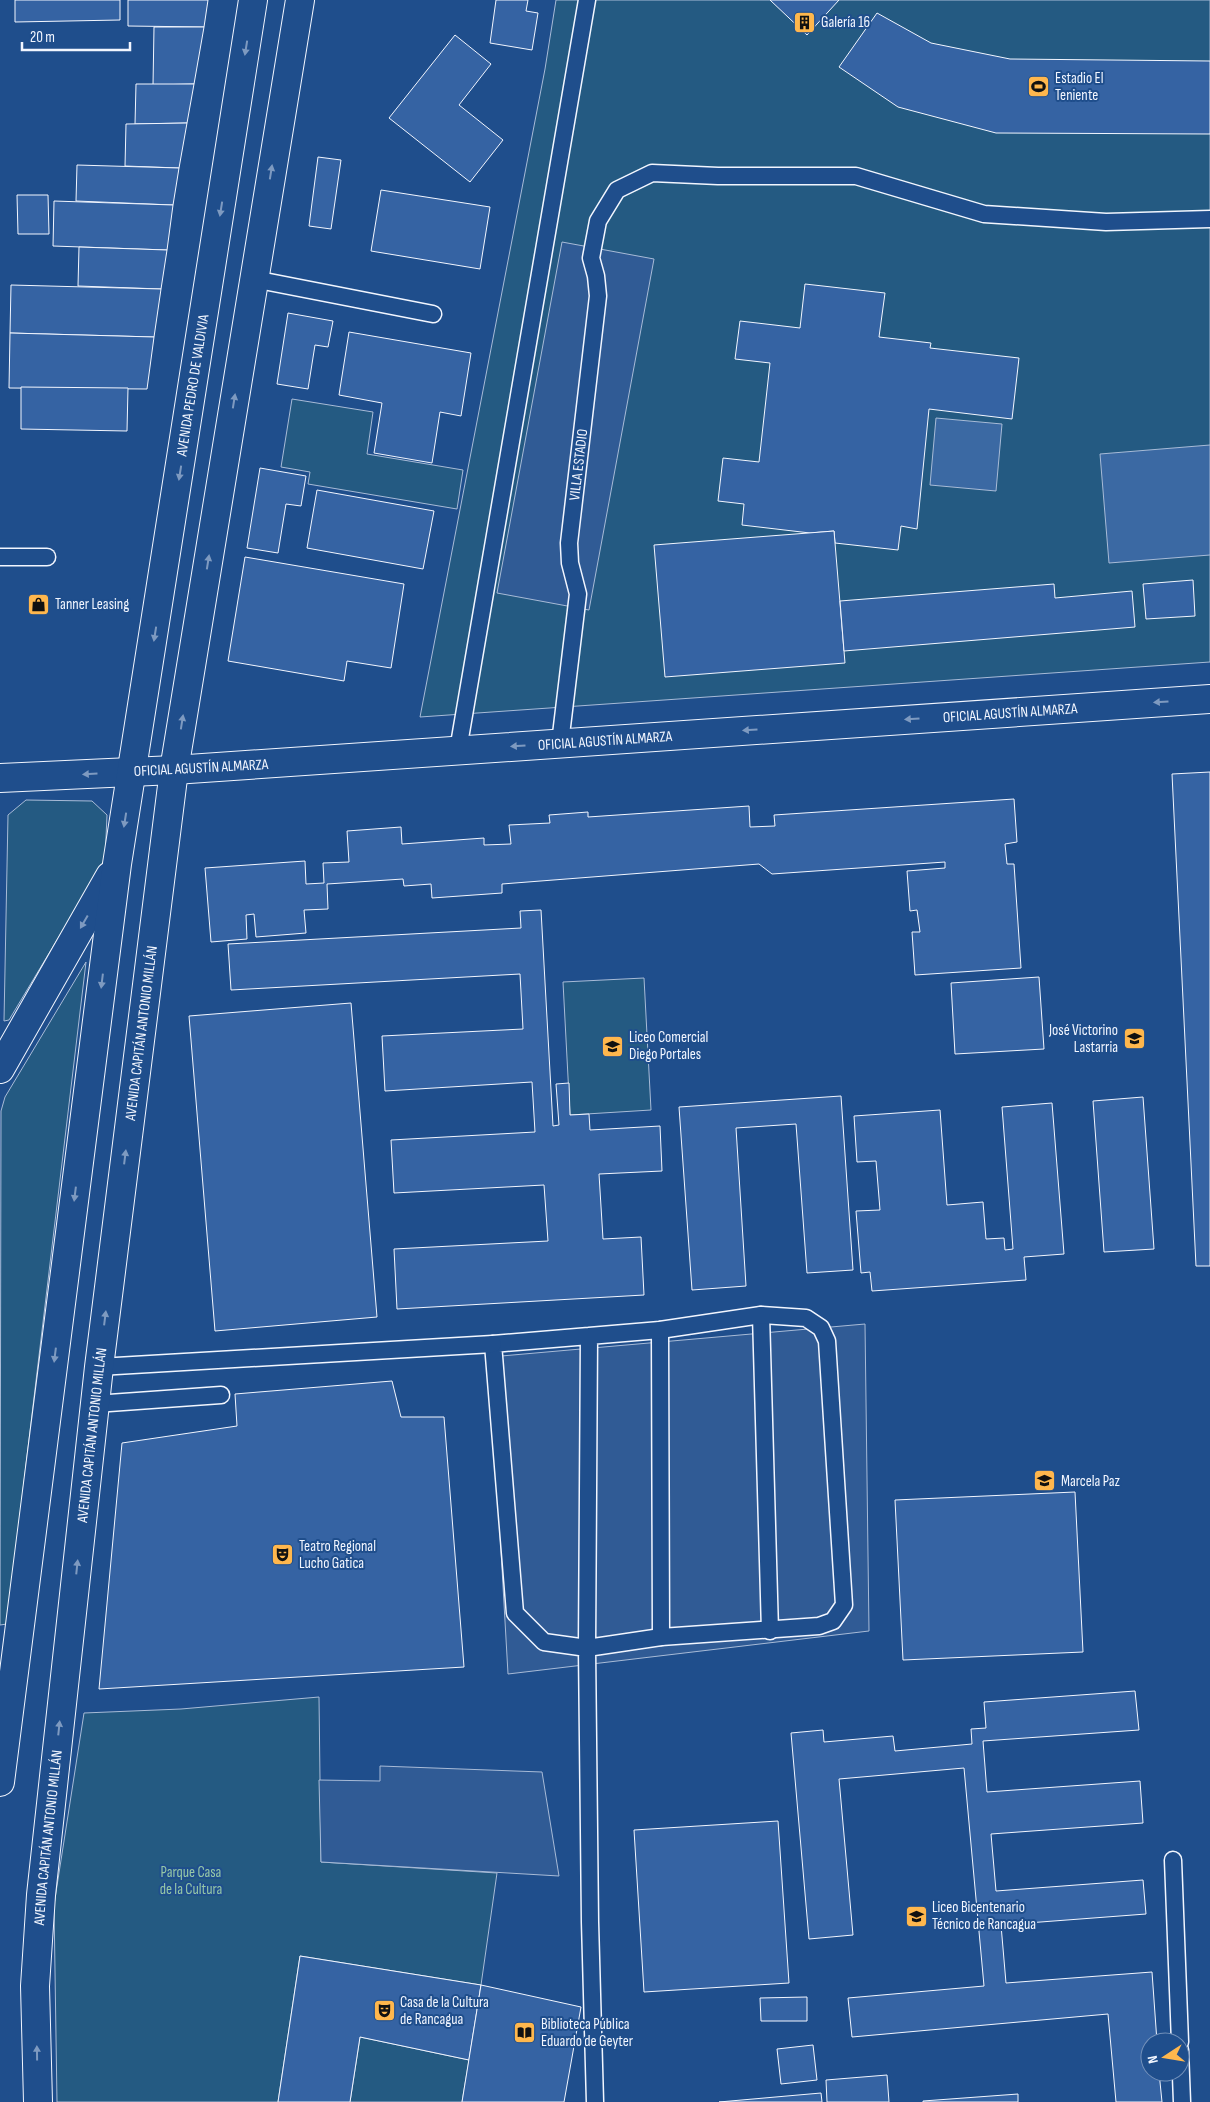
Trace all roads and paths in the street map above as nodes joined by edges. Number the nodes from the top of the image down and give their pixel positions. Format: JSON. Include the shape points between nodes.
{"nodes":[{"id":1,"x":253,"y":0,"type":"edge"},
{"id":2,"x":300,"y":0,"type":"edge"},
{"id":3,"x":587,"y":0,"type":"edge"},
{"id":4,"x":1210,"y":219,"type":"edge"},
{"id":5,"x":254,"y":280,"type":"junction"},
{"id":6,"x":432,"y":314,"type":"dead end"},
{"id":7,"x":0,"y":557,"type":"edge"},
{"id":8,"x":47,"y":557,"type":"dead end"},
{"id":9,"x":1210,"y":699,"type":"edge"},
{"id":10,"x":560,"y":743,"type":"junction"},
{"id":11,"x":458,"y":750,"type":"junction"},
{"id":12,"x":174,"y":770,"type":"junction"},
{"id":13,"x":132,"y":772,"type":"junction"},
{"id":14,"x":0,"y":778,"type":"edge"},
{"id":15,"x":117,"y":864,"type":"junction"},
{"id":16,"x":0,"y":1069,"type":"edge"},
{"id":17,"x":761,"y":1315,"type":"junction"},
{"id":18,"x":660,"y":1330,"type":"junction"},
{"id":19,"x":589,"y":1336,"type":"junction"},
{"id":20,"x":493,"y":1344,"type":"junction"},
{"id":21,"x":99,"y":1367,"type":"junction"},
{"id":22,"x":220,"y":1395,"type":"dead end"},
{"id":23,"x":95,"y":1404,"type":"junction"},
{"id":24,"x":770,"y":1631,"type":"junction"},
{"id":25,"x":661,"y":1637,"type":"junction"},
{"id":26,"x":587,"y":1648,"type":"junction"},
{"id":27,"x":0,"y":1782,"type":"edge"},
{"id":28,"x":1173,"y":1860,"type":"dead end"},
{"id":29,"x":1180,"y":2032,"type":"edge"},
{"id":30,"x":1181,"y":2082,"type":"edge"},
{"id":31,"x":38,"y":2102,"type":"edge"},
{"id":32,"x":595,"y":2102,"type":"edge"},
{"id":33,"x":1182,"y":2102,"type":"edge"}],
"edges":[{"from":1,"to":13,"type":"main road","name":"AVENIDA PEDRO DE VALDIVIA","one_way":true},
{"from":5,"to":2,"type":"main road","one_way":true},
{"from":3,"to":11,"type":"lane"},
{"from":4,"to":10,"type":"lane","name":"VILLA ESTADIO","via":[[1106,222],[984,214],[856,176],[652,173],[617,190],[598,221],[592,258],[598,296],[568,543],[578,594]]},
{"from":5,"to":6,"type":"lane"},
{"from":12,"to":5,"type":"main road","one_way":true},
{"from":7,"to":8,"type":"lane"},
{"from":9,"to":10,"type":"main road","name":"OFICIAL AGUSTÍN ALMARZA","one_way":true},
{"from":10,"to":11,"type":"main road","name":"OFICIAL AGUSTÍN ALMARZA","one_way":true},
{"from":11,"to":12,"type":"main road","name":"OFICIAL AGUSTÍN ALMARZA"},
{"from":12,"to":13,"type":"main road","name":"OFICIAL AGUSTÍN ALMARZA"},
{"from":21,"to":12,"type":"main road","name":"AVENIDA CAPITÁN ANTONIO MILLÁN","one_way":true},
{"from":13,"to":14,"type":"main road","name":"OFICIAL AGUSTÍN ALMARZA","one_way":true},
{"from":13,"to":15,"type":"main road","one_way":true},
{"from":15,"to":16,"type":"main road","one_way":true},
{"from":15,"to":27,"type":"main road","one_way":true},
{"from":17,"to":18,"type":"lane"},
{"from":17,"to":24,"type":"lane"},
{"from":17,"to":24,"type":"lane","via":[[806,1318],[822,1328],[827,1341],[844,1605],[833,1621],[819,1626]]},
{"from":18,"to":19,"type":"lane"},
{"from":18,"to":25,"type":"lane"},
{"from":19,"to":20,"type":"lane"},
{"from":19,"to":26,"type":"lane"},
{"from":20,"to":21,"type":"lane"},
{"from":20,"to":26,"type":"lane","via":[[514,1613],[544,1642]]},
{"from":21,"to":23,"type":"main road","name":"AVENIDA CAPITÁN ANTONIO MILLÁN"},
{"from":22,"to":23,"type":"lane"},
{"from":31,"to":23,"type":"main road","name":"AVENIDA CAPITÁN ANTONIO MILLÁN","one_way":true,"via":[[35,1986],[40,1895]]},
{"from":24,"to":25,"type":"lane"},
{"from":25,"to":26,"type":"lane"},
{"from":26,"to":32,"type":"lane"},
{"from":28,"to":29,"type":"lane"},
{"from":30,"to":33,"type":"lane"}]}
